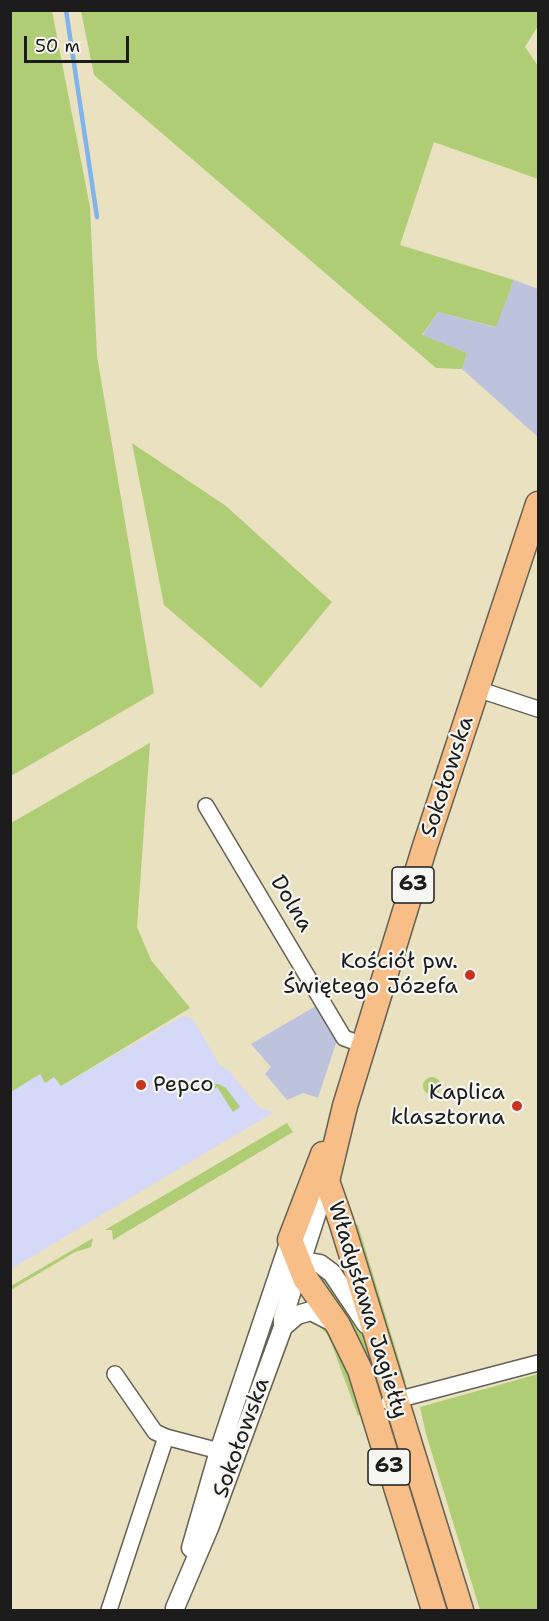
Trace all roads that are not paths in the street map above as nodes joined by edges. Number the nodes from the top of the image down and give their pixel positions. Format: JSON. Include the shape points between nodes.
{"nodes":[{"id":1,"x":538,"y":504,"type":"edge"},
{"id":2,"x":477,"y":689,"type":"junction"},
{"id":3,"x":538,"y":709,"type":"edge"},
{"id":4,"x":206,"y":806,"type":"dead end"},
{"id":5,"x":364,"y":1045,"type":"junction"},
{"id":6,"x":341,"y":1120,"type":"junction"},
{"id":7,"x":327,"y":1181,"type":"junction"},
{"id":8,"x":290,"y":1240,"type":"junction"},
{"id":9,"x":300,"y":1264,"type":"junction"},
{"id":10,"x":277,"y":1276,"type":"junction"},
{"id":11,"x":338,"y":1325,"type":"junction"},
{"id":12,"x":283,"y":1327,"type":"junction"},
{"id":13,"x":380,"y":1347,"type":"junction"},
{"id":14,"x":538,"y":1363,"type":"edge"},
{"id":15,"x":115,"y":1374,"type":"dead end"},
{"id":16,"x":396,"y":1400,"type":"junction"},
{"id":17,"x":371,"y":1407,"type":"junction"},
{"id":18,"x":166,"y":1437,"type":"junction"},
{"id":19,"x":219,"y":1451,"type":"junction"},
{"id":20,"x":174,"y":1609,"type":"edge"},
{"id":21,"x":109,"y":1611,"type":"edge"},
{"id":22,"x":434,"y":1611,"type":"edge"},
{"id":23,"x":461,"y":1611,"type":"edge"}],
"edges":[{"from":1,"to":2,"type":"main road","name":"Sokołowska","number":"63"},
{"from":2,"to":3,"type":"street"},
{"from":2,"to":5,"type":"main road","name":"Sokołowska","number":"63"},
{"from":4,"to":5,"type":"street","name":"Dolna","via":[[344,1038]]},
{"from":5,"to":6,"type":"main road","name":"Sokołowska","number":"63"},
{"from":6,"to":7,"type":"main road","name":"Sokołowska","number":"63"},
{"from":6,"to":8,"type":"main road","name":"Sokołowska","number":"63","via":[[319,1161]]},
{"from":7,"to":9,"type":"street","name":"Sokołowska"},
{"from":7,"to":13,"type":"main road","name":"Władysława Jagiełły","number":"63"},
{"from":8,"to":9,"type":"main road","name":"Władysława Jagiełły","number":"63"},
{"from":8,"to":10,"type":"street","name":"Sokołowska"},
{"from":9,"to":10,"type":"street"},
{"from":9,"to":11,"type":"main road","name":"Władysława Jagiełły","number":"63","via":[[305,1278]]},
{"from":9,"to":12,"type":"street","name":"Sokołowska"},
{"from":9,"to":13,"type":"street","via":[[320,1264],[332,1273]]},
{"from":10,"to":19,"type":"street","name":"Sokołowska"},
{"from":11,"to":12,"type":"street","name":"Władysława Jagiełły","via":[[315,1311],[297,1315]]},
{"from":11,"to":17,"type":"main road","name":"Władysława Jagiełły","number":"63","via":[[354,1355]]},
{"from":12,"to":20,"type":"street","name":"Sokołowska","via":[[209,1527]]},
{"from":13,"to":16,"type":"main road","name":"Władysława Jagiełły","number":"63"},
{"from":14,"to":16,"type":"street"},
{"from":15,"to":18,"type":"street","via":[[155,1432]]},
{"from":16,"to":17,"type":"street"},
{"from":16,"to":23,"type":"main road","name":"Władysława Jagiełły","number":"63"},
{"from":17,"to":22,"type":"main road","name":"Władysława Jagiełły","number":"63"},
{"from":18,"to":19,"type":"street"},
{"from":18,"to":21,"type":"street"},
{"from":19,"to":20,"type":"street","name":"Sokołowska"}]}
